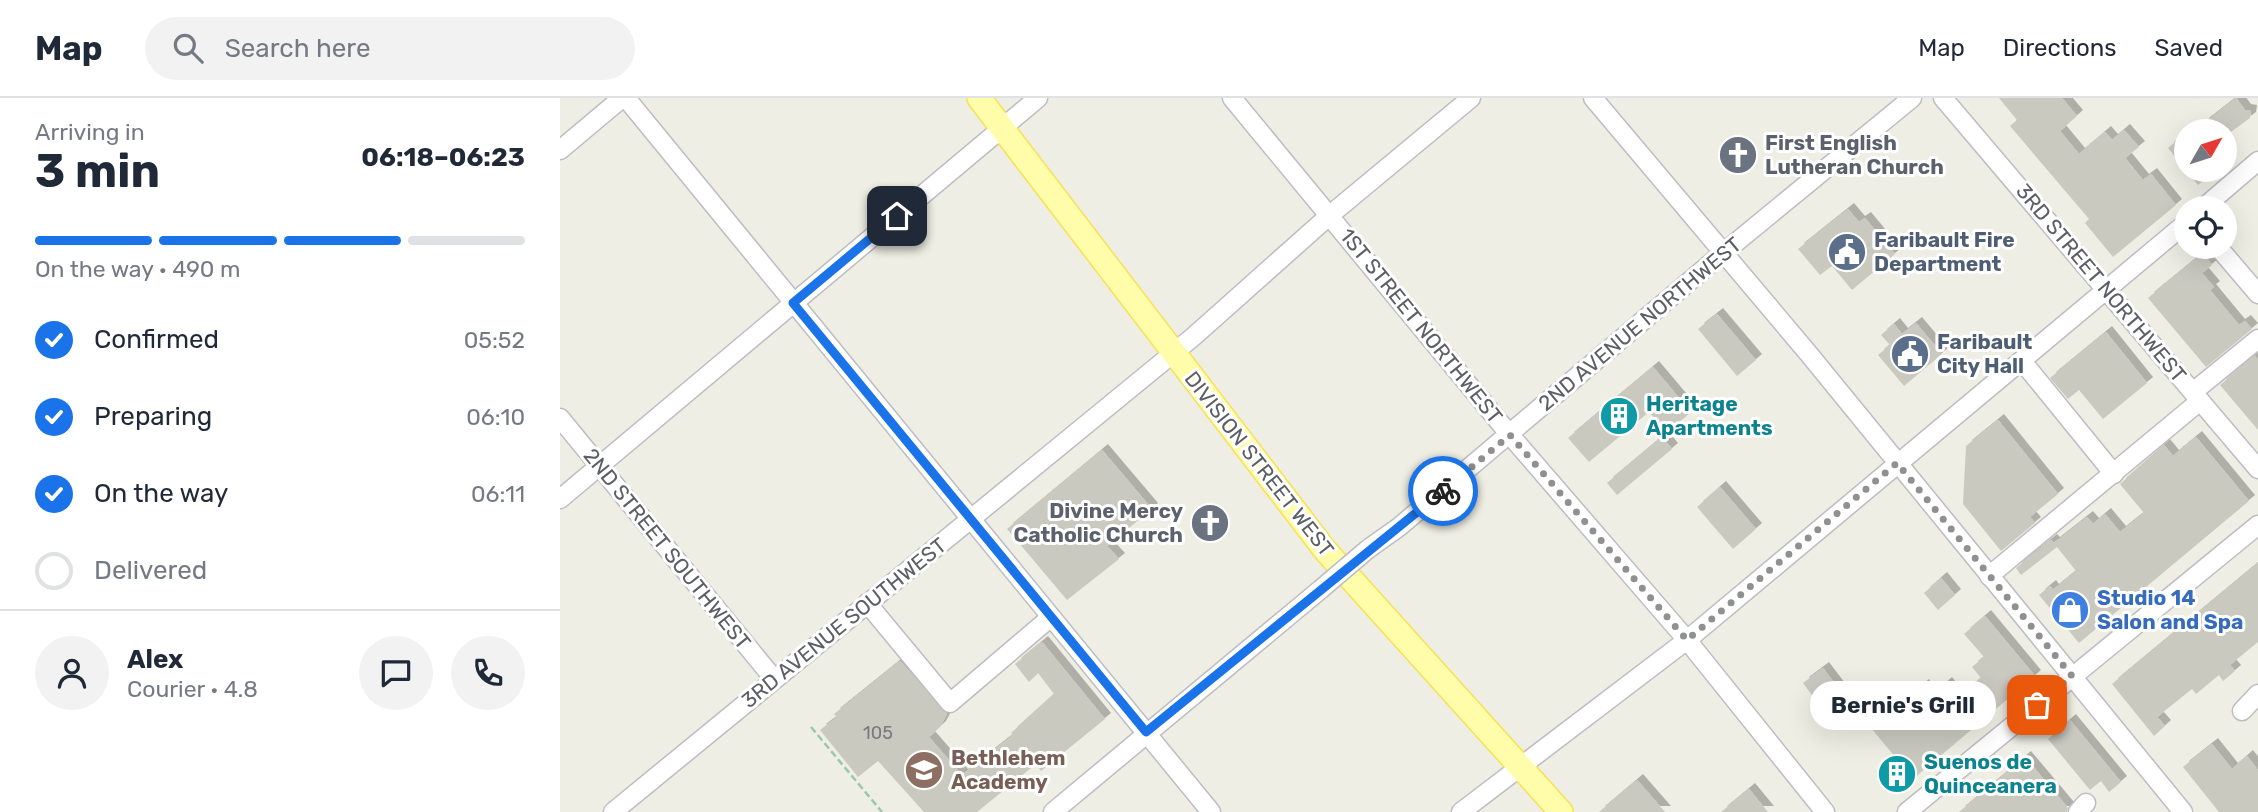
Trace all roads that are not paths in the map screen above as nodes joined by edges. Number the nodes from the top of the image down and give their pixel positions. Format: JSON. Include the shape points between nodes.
{"nodes":[{"id":1,"x":624,"y":98,"type":"edge"},
{"id":2,"x":979,"y":98,"type":"edge"},
{"id":3,"x":1038,"y":98,"type":"edge"},
{"id":4,"x":1232,"y":98,"type":"edge"},
{"id":5,"x":1471,"y":98,"type":"edge"},
{"id":6,"x":1593,"y":98,"type":"edge"},
{"id":7,"x":1912,"y":98,"type":"edge"},
{"id":8,"x":1943,"y":98,"type":"edge"},
{"id":9,"x":1002,"y":128,"type":"junction"},
{"id":10,"x":560,"y":150,"type":"edge"},
{"id":11,"x":2258,"y":161,"type":"edge"},
{"id":12,"x":2217,"y":196,"type":"edge"},
{"id":13,"x":1330,"y":215,"type":"junction"},
{"id":14,"x":2174,"y":233,"type":"edge"},
{"id":15,"x":1723,"y":253,"type":"junction"},
{"id":16,"x":2228,"y":259,"type":"edge"},
{"id":17,"x":2107,"y":288,"type":"junction"},
{"id":18,"x":2258,"y":294,"type":"edge"},
{"id":19,"x":793,"y":303,"type":"junction"},
{"id":20,"x":2258,"y":339,"type":"edge"},
{"id":21,"x":1173,"y":354,"type":"junction"},
{"id":22,"x":2022,"y":361,"type":"junction"},
{"id":23,"x":2197,"y":396,"type":"junction"},
{"id":24,"x":560,"y":418,"type":"edge"},
{"id":25,"x":1510,"y":435,"type":"junction"},
{"id":26,"x":1897,"y":463,"type":"junction"},
{"id":27,"x":598,"y":466,"type":"junction"},
{"id":28,"x":2258,"y":469,"type":"edge"},
{"id":29,"x":2115,"y":474,"type":"junction"},
{"id":30,"x":560,"y":499,"type":"edge"},
{"id":31,"x":971,"y":520,"type":"junction"},
{"id":32,"x":2258,"y":524,"type":"edge"},
{"id":33,"x":1989,"y":576,"type":"junction"},
{"id":34,"x":867,"y":603,"type":"junction"},
{"id":35,"x":1051,"y":617,"type":"junction"},
{"id":36,"x":1687,"y":640,"type":"junction"},
{"id":37,"x":2072,"y":676,"type":"junction"},
{"id":38,"x":774,"y":679,"type":"junction"},
{"id":39,"x":2258,"y":694,"type":"edge"},
{"id":40,"x":2242,"y":711,"type":"dead end"},
{"id":41,"x":1146,"y":732,"type":"junction"},
{"id":42,"x":1520,"y":766,"type":"junction"},
{"id":43,"x":613,"y":812,"type":"edge"},
{"id":44,"x":1053,"y":812,"type":"edge"},
{"id":45,"x":1211,"y":812,"type":"edge"},
{"id":46,"x":1461,"y":812,"type":"edge"},
{"id":47,"x":1561,"y":812,"type":"edge"},
{"id":48,"x":1825,"y":812,"type":"edge"},
{"id":49,"x":1907,"y":812,"type":"edge"},
{"id":50,"x":2183,"y":812,"type":"edge"}],
"edges":[{"from":1,"to":10,"type":"street"},
{"from":1,"to":19,"type":"street"},
{"from":2,"to":9,"type":"main road","name":"DIVISION STREET WEST"},
{"from":3,"to":9,"type":"street"},
{"from":4,"to":13,"type":"street","name":"1ST STREET NORTHWEST"},
{"from":5,"to":13,"type":"street","name":"3RD AVENUE SOUTHWEST"},
{"from":6,"to":15,"type":"street"},
{"from":7,"to":15,"type":"street","name":"2ND AVENUE NORTHWEST"},
{"from":8,"to":17,"type":"street","name":"3RD STREET NORTHWEST"},
{"from":9,"to":19,"type":"street"},
{"from":9,"to":21,"type":"main road","name":"DIVISION STREET WEST"},
{"from":11,"to":12,"type":"street"},
{"from":13,"to":21,"type":"street","name":"3RD AVENUE SOUTHWEST"},
{"from":13,"to":25,"type":"street","name":"1ST STREET NORTHWEST"},
{"from":14,"to":17,"type":"street"},
{"from":15,"to":25,"type":"street","name":"2ND AVENUE NORTHWEST"},
{"from":15,"to":26,"type":"street"},
{"from":16,"to":18,"type":"street"},
{"from":17,"to":22,"type":"street"},
{"from":17,"to":23,"type":"street","name":"3RD STREET NORTHWEST"},
{"from":19,"to":27,"type":"street"},
{"from":19,"to":31,"type":"street"},
{"from":20,"to":23,"type":"street"},
{"from":21,"to":31,"type":"street","name":"3RD AVENUE SOUTHWEST"},
{"from":21,"to":42,"type":"main road","name":"DIVISION STREET WEST","via":[[1325,550]]},
{"from":22,"to":26,"type":"street"},
{"from":22,"to":29,"type":"street"},
{"from":23,"to":28,"type":"street","name":"3RD STREET NORTHWEST"},
{"from":23,"to":29,"type":"street"},
{"from":24,"to":27,"type":"street","name":"2ND STREET SOUTHWEST"},
{"from":25,"to":36,"type":"street","name":"1ST STREET NORTHWEST"},
{"from":25,"to":41,"type":"street","name":"2ND AVENUE NORTHWEST","bridge":true},
{"from":26,"to":33,"type":"street"},
{"from":26,"to":36,"type":"street"},
{"from":27,"to":30,"type":"street"},
{"from":27,"to":38,"type":"street","name":"2ND STREET SOUTHWEST"},
{"from":29,"to":33,"type":"street"},
{"from":31,"to":34,"type":"street","name":"3RD AVENUE SOUTHWEST"},
{"from":31,"to":35,"type":"street"},
{"from":32,"to":37,"type":"street"},
{"from":33,"to":37,"type":"street"},
{"from":34,"to":35,"type":"street","via":[[950,703]]},
{"from":34,"to":38,"type":"street","name":"3RD AVENUE SOUTHWEST"},
{"from":35,"to":41,"type":"street"},
{"from":36,"to":42,"type":"street"},
{"from":36,"to":48,"type":"street","name":"1ST STREET NORTHWEST"},
{"from":37,"to":49,"type":"street"},
{"from":37,"to":50,"type":"street"},
{"from":38,"to":43,"type":"street","name":"3RD AVENUE SOUTHWEST"},
{"from":39,"to":40,"type":"street"},
{"from":41,"to":44,"type":"street","name":"2ND AVENUE NORTHWEST"},
{"from":41,"to":45,"type":"street"},
{"from":42,"to":46,"type":"street"},
{"from":42,"to":47,"type":"main road","name":"DIVISION STREET WEST"}]}
